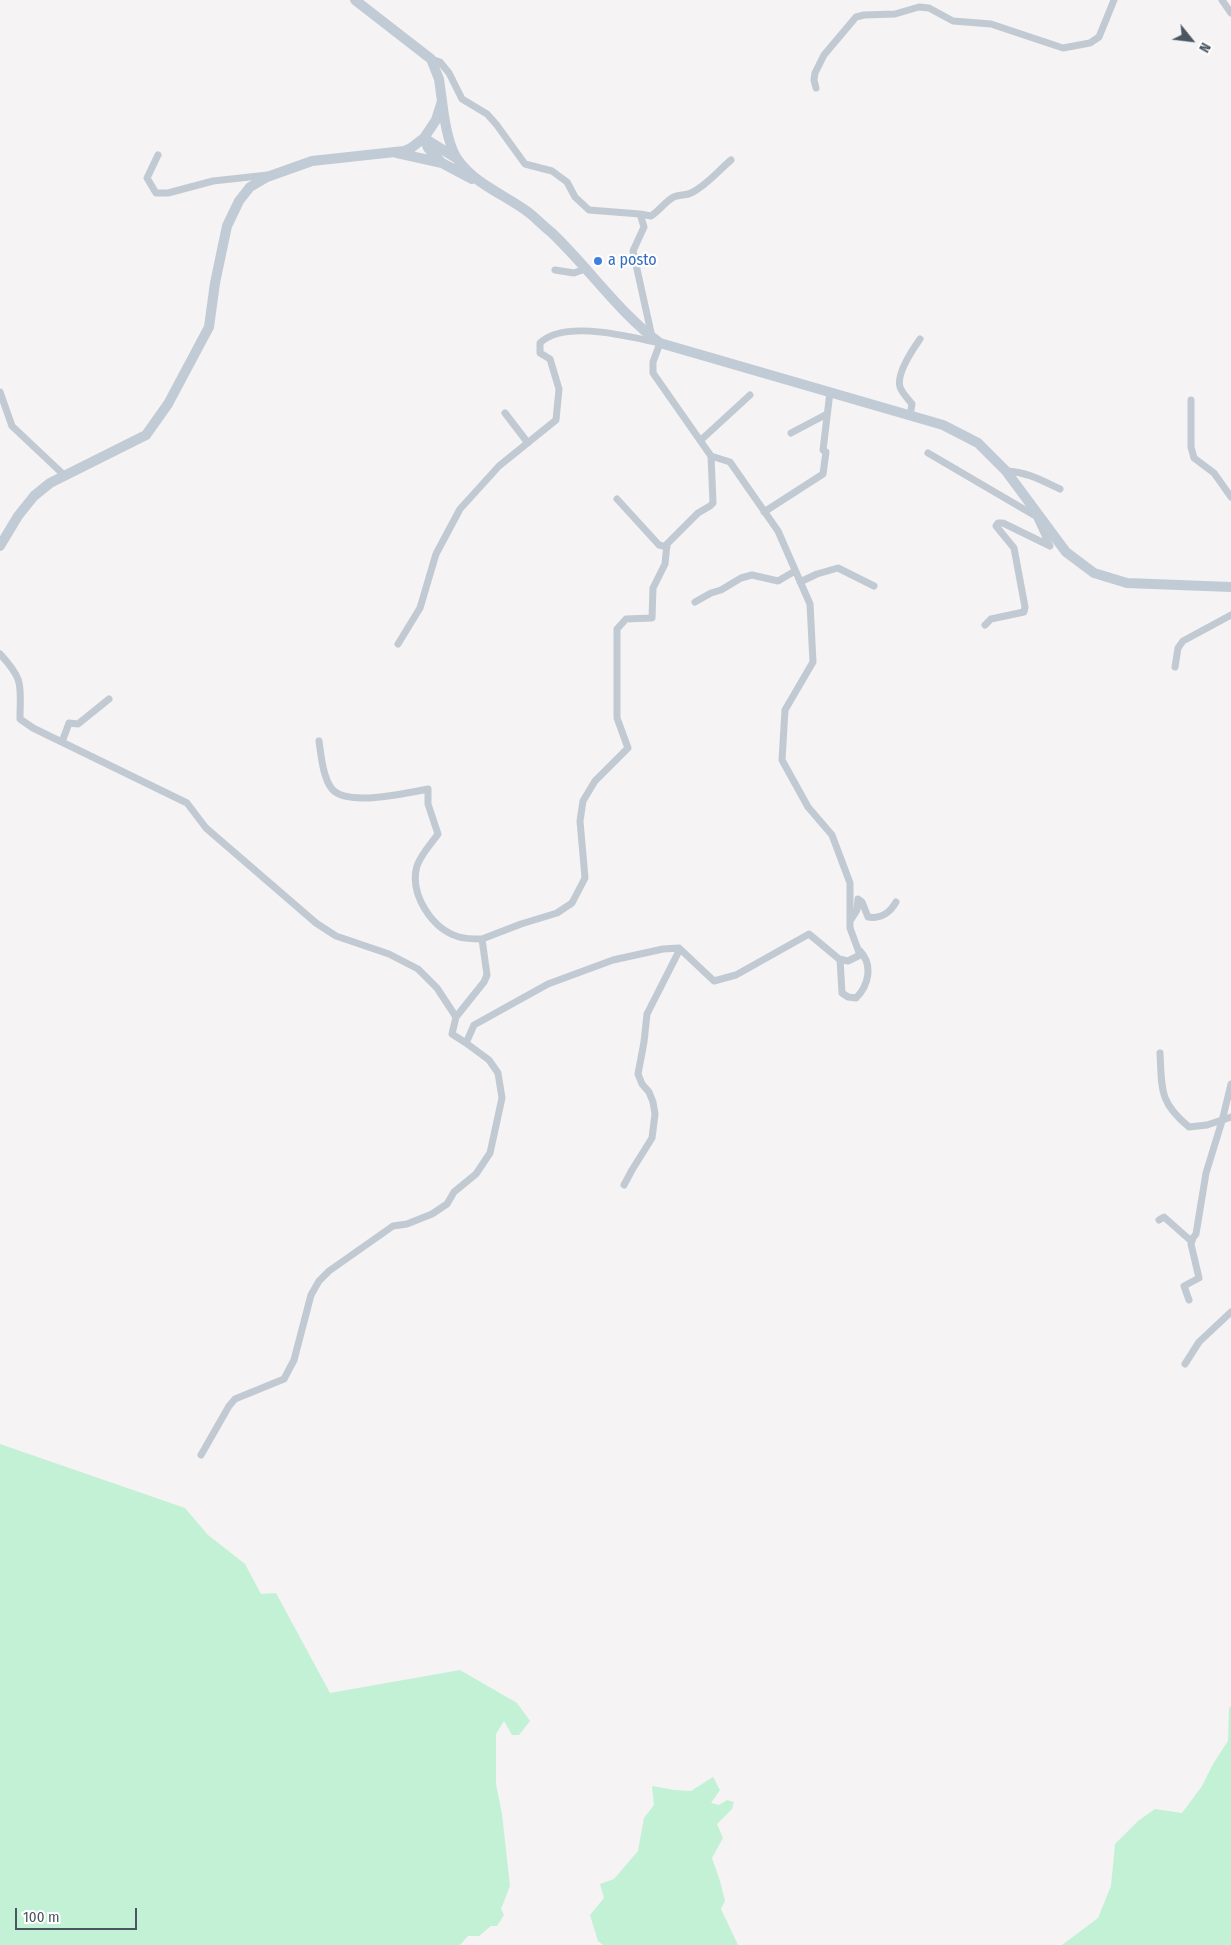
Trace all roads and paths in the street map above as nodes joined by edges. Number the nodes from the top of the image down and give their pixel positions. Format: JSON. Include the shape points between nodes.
{"nodes":[{"id":1,"x":355,"y":0,"type":"edge"},
{"id":2,"x":1114,"y":0,"type":"edge"},
{"id":3,"x":1222,"y":0,"type":"edge"},
{"id":4,"x":1231,"y":13,"type":"edge"},
{"id":5,"x":431,"y":59,"type":"junction"},
{"id":6,"x":816,"y":88,"type":"dead end"},
{"id":7,"x":442,"y":101,"type":"junction"},
{"id":8,"x":424,"y":138,"type":"junction"},
{"id":9,"x":396,"y":153,"type":"junction"},
{"id":10,"x":158,"y":155,"type":"dead end"},
{"id":11,"x":456,"y":158,"type":"junction"},
{"id":12,"x":731,"y":160,"type":"dead end"},
{"id":13,"x":442,"y":163,"type":"junction"},
{"id":14,"x":274,"y":174,"type":"junction"},
{"id":15,"x":476,"y":180,"type":"junction"},
{"id":16,"x":640,"y":214,"type":"junction"},
{"id":17,"x":555,"y":270,"type":"dead end"},
{"id":18,"x":585,"y":270,"type":"junction"},
{"id":19,"x":920,"y":339,"type":"dead end"},
{"id":20,"x":656,"y":341,"type":"junction"},
{"id":21,"x":0,"y":392,"type":"edge"},
{"id":22,"x":830,"y":392,"type":"junction"},
{"id":23,"x":750,"y":395,"type":"dead end"},
{"id":24,"x":1191,"y":400,"type":"dead end"},
{"id":25,"x":504,"y":413,"type":"dead end"},
{"id":26,"x":827,"y":414,"type":"junction"},
{"id":27,"x":910,"y":416,"type":"junction"},
{"id":28,"x":791,"y":433,"type":"dead end"},
{"id":29,"x":700,"y":440,"type":"junction"},
{"id":30,"x":528,"y":443,"type":"junction"},
{"id":31,"x":928,"y":453,"type":"dead end"},
{"id":32,"x":711,"y":456,"type":"junction"},
{"id":33,"x":1006,"y":471,"type":"junction"},
{"id":34,"x":65,"y":476,"type":"junction"},
{"id":35,"x":1060,"y":488,"type":"dead end"},
{"id":36,"x":1231,"y":497,"type":"edge"},
{"id":37,"x":616,"y":499,"type":"dead end"},
{"id":38,"x":764,"y":512,"type":"junction"},
{"id":39,"x":1040,"y":519,"type":"junction"},
{"id":40,"x":0,"y":546,"type":"edge"},
{"id":41,"x":667,"y":547,"type":"junction"},
{"id":42,"x":795,"y":571,"type":"junction"},
{"id":43,"x":800,"y":582,"type":"junction"},
{"id":44,"x":874,"y":586,"type":"dead end"},
{"id":45,"x":1231,"y":586,"type":"edge"},
{"id":46,"x":696,"y":602,"type":"dead end"},
{"id":47,"x":1231,"y":615,"type":"edge"},
{"id":48,"x":985,"y":625,"type":"dead end"},
{"id":49,"x":398,"y":644,"type":"dead end"},
{"id":50,"x":0,"y":654,"type":"edge"},
{"id":51,"x":1175,"y":667,"type":"dead end"},
{"id":52,"x":109,"y":699,"type":"dead end"},
{"id":53,"x":319,"y":741,"type":"dead end"},
{"id":54,"x":62,"y":742,"type":"junction"},
{"id":55,"x":896,"y":902,"type":"dead end"},
{"id":56,"x":850,"y":922,"type":"junction"},
{"id":57,"x":482,"y":939,"type":"junction"},
{"id":58,"x":680,"y":949,"type":"junction"},
{"id":59,"x":858,"y":949,"type":"junction"},
{"id":60,"x":840,"y":959,"type":"junction"},
{"id":61,"x":456,"y":1017,"type":"junction"},
{"id":62,"x":466,"y":1043,"type":"junction"},
{"id":63,"x":1160,"y":1053,"type":"dead end"},
{"id":64,"x":1231,"y":1084,"type":"edge"},
{"id":65,"x":1231,"y":1117,"type":"edge"},
{"id":66,"x":1222,"y":1121,"type":"junction"},
{"id":67,"x":624,"y":1186,"type":"dead end"},
{"id":68,"x":1158,"y":1220,"type":"dead end"},
{"id":69,"x":1193,"y":1238,"type":"junction"},
{"id":70,"x":1190,"y":1300,"type":"dead end"},
{"id":71,"x":1231,"y":1312,"type":"edge"},
{"id":72,"x":1185,"y":1364,"type":"dead end"},
{"id":73,"x":201,"y":1455,"type":"dead end"}],
"edges":[{"from":1,"to":5,"type":"main road"},
{"from":2,"to":6,"type":"street","via":[[1099,37],[1090,43],[1064,48],[991,24],[953,20],[929,8],[856,17],[824,54],[815,73]]},
{"from":3,"to":4,"type":"street"},
{"from":5,"to":7,"type":"main road"},
{"from":5,"to":16,"type":"street","via":[[440,62],[449,73],[462,100],[496,124],[525,164],[552,171],[566,182],[575,197],[589,210]]},
{"from":7,"to":8,"type":"main road","via":[[436,120]]},
{"from":7,"to":11,"type":"main road","via":[[444,120]]},
{"from":8,"to":9,"type":"main road","via":[[411,148]]},
{"from":8,"to":11,"type":"main road"},
{"from":8,"to":13,"type":"main road","via":[[428,148]]},
{"from":9,"to":13,"type":"main road"},
{"from":9,"to":14,"type":"main road","via":[[312,161]]},
{"from":10,"to":14,"type":"street","via":[[147,178],[156,192],[168,193],[213,181]]},
{"from":11,"to":15,"type":"main road"},
{"from":12,"to":16,"type":"street","via":[[691,193],[670,199],[651,216]]},
{"from":13,"to":15,"type":"main road"},
{"from":14,"to":34,"type":"main road","via":[[250,187],[227,226],[209,327],[168,404],[146,435]]},
{"from":15,"to":18,"type":"main road","via":[[527,212]]},
{"from":16,"to":20,"type":"street","via":[[644,227],[633,251]]},
{"from":17,"to":18,"type":"street","via":[[574,273]]},
{"from":18,"to":20,"type":"main road","via":[[627,316]]},
{"from":19,"to":27,"type":"street","via":[[900,380],[900,386],[912,404]]},
{"from":20,"to":22,"type":"main road"},
{"from":20,"to":29,"type":"street","via":[[655,376]]},
{"from":20,"to":30,"type":"street","via":[[575,330],[546,336],[540,343],[540,353],[550,359],[559,389],[556,420]]},
{"from":21,"to":34,"type":"street","via":[[12,426]]},
{"from":22,"to":26,"type":"street"},
{"from":22,"to":27,"type":"main road"},
{"from":23,"to":29,"type":"street"},
{"from":24,"to":36,"type":"street","via":[[1194,458],[1214,473]]},
{"from":25,"to":30,"type":"street"},
{"from":26,"to":28,"type":"street"},
{"from":26,"to":38,"type":"street","via":[[822,474]]},
{"from":27,"to":33,"type":"main road","via":[[943,425],[978,443]]},
{"from":29,"to":32,"type":"street"},
{"from":30,"to":49,"type":"street","via":[[499,466],[460,510],[436,554],[420,608]]},
{"from":31,"to":39,"type":"street"},
{"from":32,"to":38,"type":"street","via":[[730,462]]},
{"from":32,"to":41,"type":"street","via":[[712,505],[698,513]]},
{"from":33,"to":35,"type":"street","via":[[1034,476]]},
{"from":33,"to":39,"type":"main road"},
{"from":34,"to":40,"type":"main road","via":[[34,496]]},
{"from":37,"to":41,"type":"street","via":[[659,545]]},
{"from":38,"to":42,"type":"street","via":[[778,531]]},
{"from":39,"to":45,"type":"main road","via":[[1066,552],[1094,573],[1127,583]]},
{"from":39,"to":48,"type":"street","via":[[1050,546],[1003,523],[996,526],[1014,548],[1025,607],[1024,612],[991,619]]},
{"from":41,"to":57,"type":"street","via":[[665,564],[653,588],[652,618],[626,619],[618,629],[617,718],[628,748],[595,782],[583,801],[580,822],[586,873],[584,882],[572,904],[557,913]]},
{"from":42,"to":43,"type":"street"},
{"from":42,"to":46,"type":"street","via":[[778,581],[752,575],[741,578]]},
{"from":43,"to":44,"type":"street","via":[[838,568]]},
{"from":43,"to":56,"type":"street","via":[[810,604],[813,662],[786,710],[782,760],[808,808],[832,835],[850,883]]},
{"from":47,"to":51,"type":"street","via":[[1182,641]]},
{"from":50,"to":54,"type":"street","via":[[19,678],[20,719]]},
{"from":52,"to":54,"type":"street","via":[[78,724],[69,723]]},
{"from":53,"to":57,"type":"street","via":[[323,768],[332,789],[339,794],[361,798],[428,789],[428,804],[438,834],[417,868],[414,881],[417,892],[427,912],[448,933],[460,938]]},
{"from":54,"to":61,"type":"street","via":[[187,803],[206,828],[316,923],[336,936],[389,954],[418,969],[437,988]]},
{"from":55,"to":56,"type":"street","via":[[885,914],[874,918],[868,917],[858,899],[857,910]]},
{"from":56,"to":59,"type":"street"},
{"from":57,"to":61,"type":"street","via":[[487,975]]},
{"from":58,"to":60,"type":"street","via":[[714,981],[736,975],[809,934]]},
{"from":58,"to":62,"type":"street","via":[[662,949],[614,960],[548,984],[474,1025]]},
{"from":58,"to":67,"type":"street","via":[[646,1014],[638,1074],[653,1102],[652,1138]]},
{"from":59,"to":60,"type":"street","via":[[860,954],[848,961]]},
{"from":59,"to":60,"type":"street","via":[[868,965],[866,985],[856,998],[842,993]]},
{"from":61,"to":62,"type":"street","via":[[452,1034]]},
{"from":62,"to":73,"type":"street","via":[[488,1060],[498,1073],[502,1098],[490,1153],[476,1174],[454,1192],[448,1204],[432,1214],[394,1226],[319,1281],[311,1295],[294,1360],[284,1380],[235,1399]]},
{"from":63,"to":66,"type":"street","via":[[1164,1095],[1170,1109],[1189,1127]]},
{"from":64,"to":66,"type":"street"},
{"from":65,"to":66,"type":"street"},
{"from":66,"to":69,"type":"street","via":[[1206,1173]]},
{"from":68,"to":69,"type":"street","via":[[1164,1217],[1186,1238]]},
{"from":69,"to":70,"type":"street","via":[[1191,1244],[1199,1278],[1184,1286]]},
{"from":71,"to":72,"type":"street","via":[[1199,1342]]}]}
